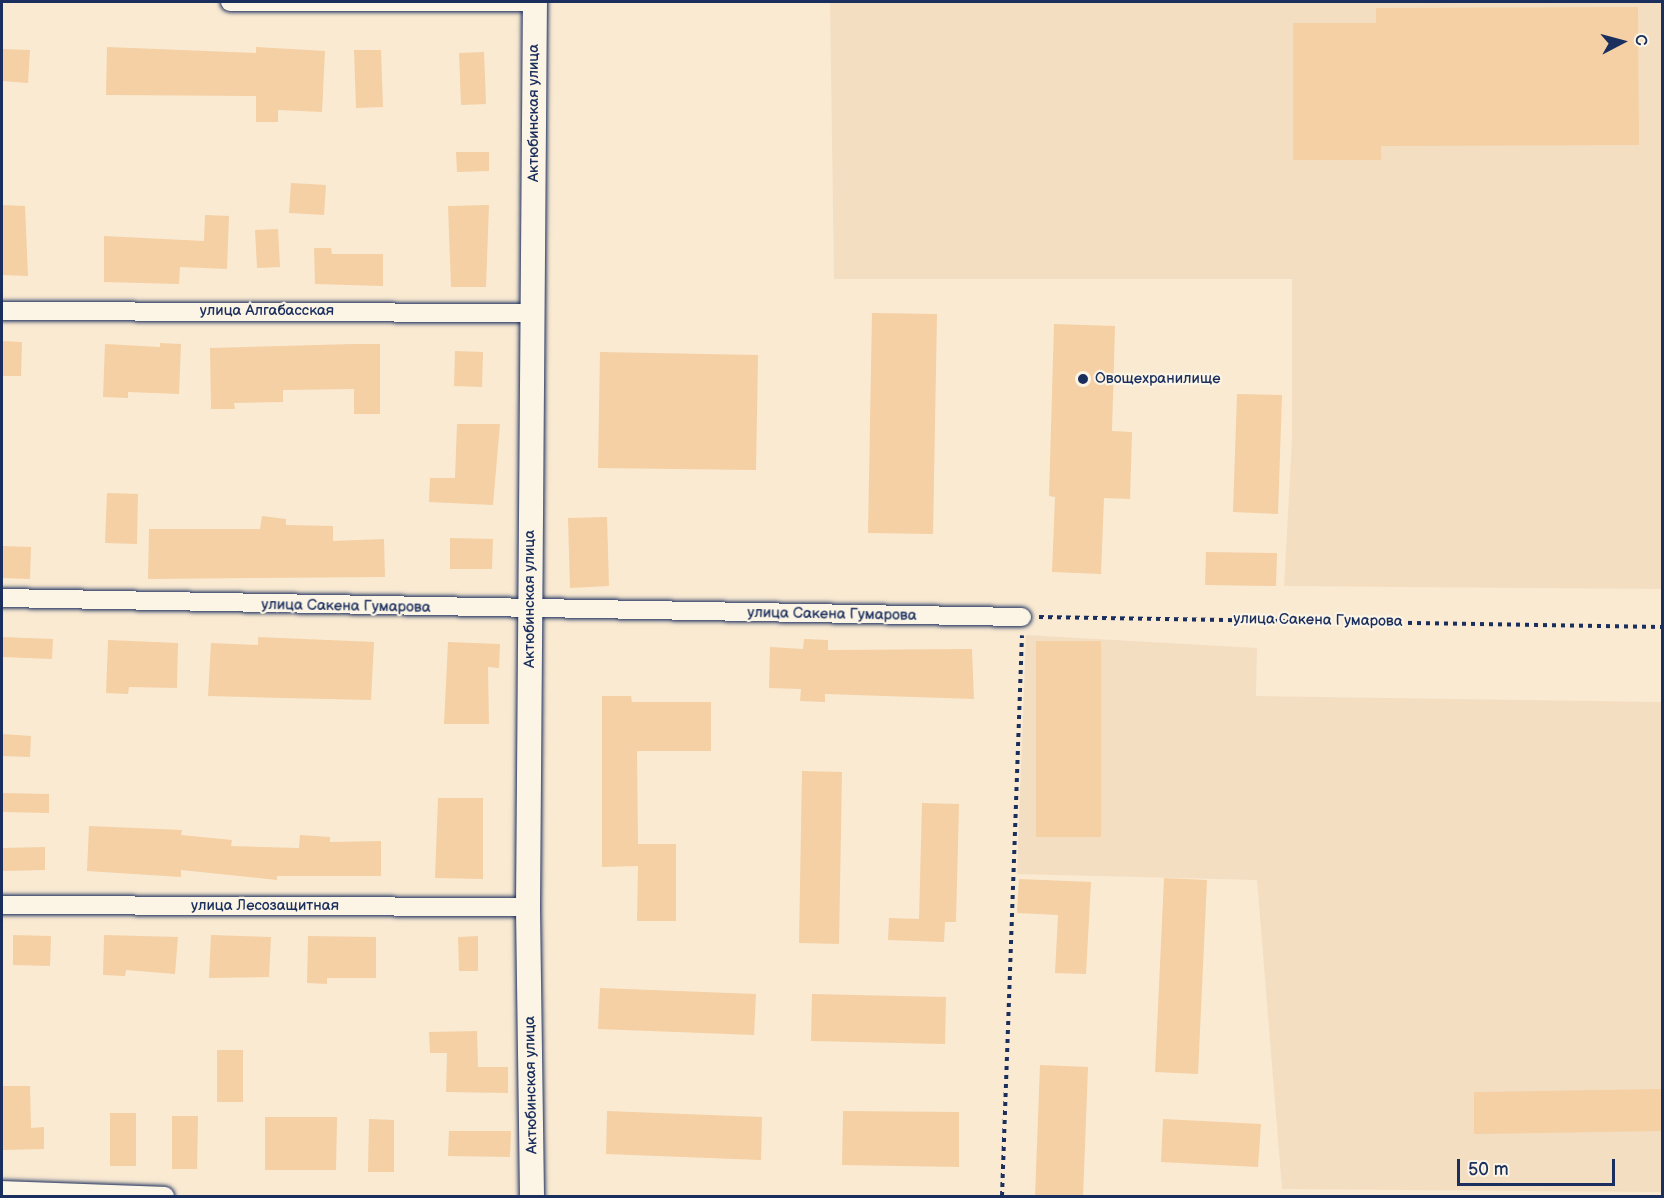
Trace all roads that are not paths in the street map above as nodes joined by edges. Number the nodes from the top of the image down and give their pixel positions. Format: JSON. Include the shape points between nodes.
{"nodes":[{"id":1,"x":230,"y":2,"type":"edge"},
{"id":2,"x":534,"y":2,"type":"edge"},
{"id":3,"x":2,"y":311,"type":"edge"},
{"id":4,"x":532,"y":313,"type":"junction"},
{"id":5,"x":2,"y":598,"type":"edge"},
{"id":6,"x":530,"y":610,"type":"junction"},
{"id":7,"x":1022,"y":617,"type":"road end"},
{"id":8,"x":2,"y":905,"type":"edge"},
{"id":9,"x":528,"y":907,"type":"junction"},
{"id":10,"x":2,"y":1190,"type":"edge"},
{"id":11,"x":165,"y":1197,"type":"edge"},
{"id":12,"x":532,"y":1197,"type":"edge"}],
"edges":[{"from":1,"to":2,"type":"street"},
{"from":2,"to":4,"type":"street","name":"Актюбинская улица"},
{"from":3,"to":4,"type":"street","name":"улица Алгабасская"},
{"from":4,"to":6,"type":"street","name":"Актюбинская улица"},
{"from":5,"to":6,"type":"street","name":"улица Сакена Гумарова"},
{"from":6,"to":7,"type":"street","name":"улица Сакена Гумарова"},
{"from":6,"to":9,"type":"street","name":"Актюбинская улица"},
{"from":8,"to":9,"type":"street","name":"улица Лесозащитная"},
{"from":9,"to":12,"type":"street","name":"Актюбинская улица"},
{"from":10,"to":11,"type":"street"}]}
